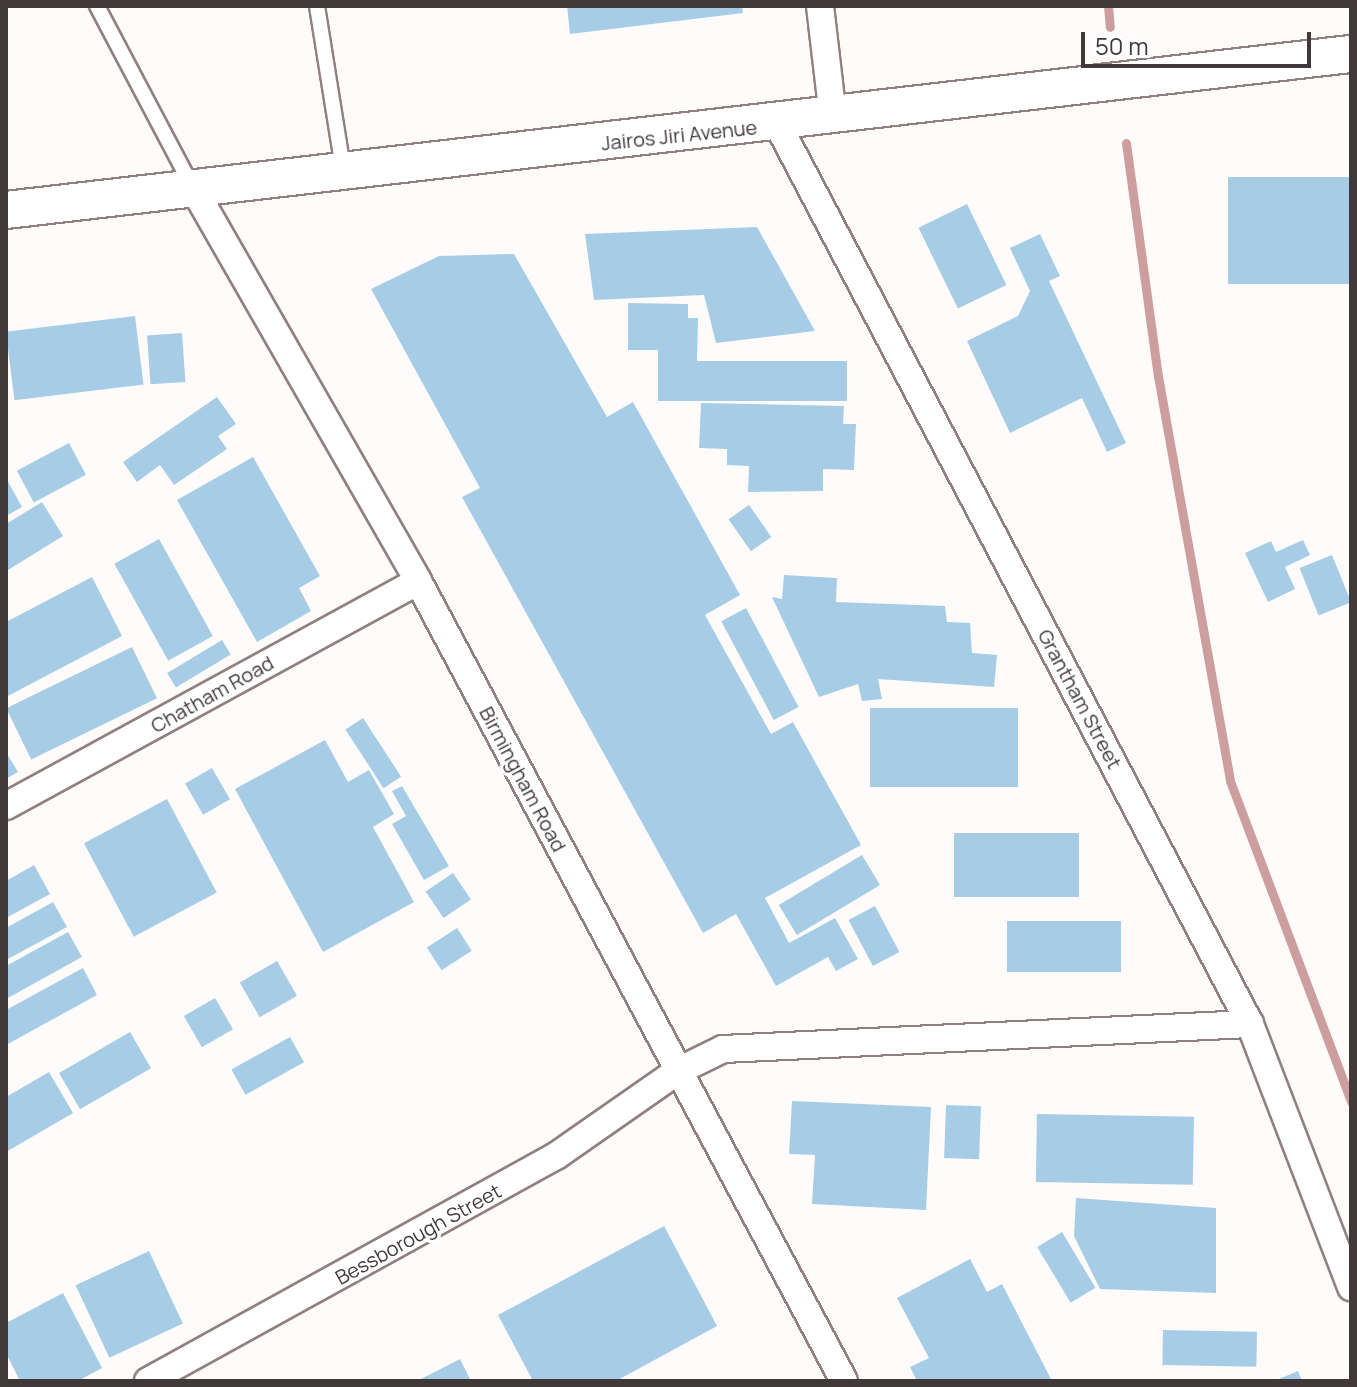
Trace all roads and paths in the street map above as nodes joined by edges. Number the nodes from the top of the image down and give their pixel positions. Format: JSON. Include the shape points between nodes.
{"nodes":[{"id":1,"x":97,"y":6,"type":"edge"},
{"id":2,"x":317,"y":6,"type":"edge"},
{"id":3,"x":820,"y":6,"type":"edge"},
{"id":4,"x":1351,"y":54,"type":"edge"},
{"id":5,"x":833,"y":117,"type":"junction"},
{"id":6,"x":778,"y":125,"type":"junction"},
{"id":7,"x":343,"y":169,"type":"junction"},
{"id":8,"x":191,"y":184,"type":"junction"},
{"id":9,"x":6,"y":210,"type":"edge"},
{"id":10,"x":418,"y":581,"type":"junction"},
{"id":11,"x":6,"y":806,"type":"edge"},
{"id":12,"x":1250,"y":1024,"type":"junction"},
{"id":13,"x":678,"y":1071,"type":"junction"},
{"id":14,"x":1351,"y":1287,"type":"edge"},
{"id":15,"x":148,"y":1381,"type":"edge"},
{"id":16,"x":844,"y":1381,"type":"edge"}],
"edges":[{"from":1,"to":8,"type":"lane"},
{"from":2,"to":7,"type":"lane"},
{"from":3,"to":5,"type":"street"},
{"from":4,"to":5,"type":"main road","name":"Jairos Jiri Avenue"},
{"from":5,"to":6,"type":"main road","name":"Jairos Jiri Avenue"},
{"from":6,"to":7,"type":"main road","name":"Jairos Jiri Avenue"},
{"from":6,"to":12,"type":"street","name":"Grantham Street"},
{"from":7,"to":8,"type":"main road","name":"Jairos Jiri Avenue"},
{"from":8,"to":9,"type":"main road","name":"Jairos Jiri Avenue"},
{"from":8,"to":10,"type":"street","name":"Birmingham Road"},
{"from":10,"to":11,"type":"street","name":"Chatham Road"},
{"from":10,"to":13,"type":"street","name":"Birmingham Road"},
{"from":12,"to":13,"type":"street","name":"Bessborough Street","via":[[776,1042],[723,1049]]},
{"from":12,"to":14,"type":"street","name":"Grantham Street"},
{"from":13,"to":15,"type":"street","name":"Bessborough Street","via":[[556,1156]]},
{"from":13,"to":16,"type":"street","name":"Birmingham Road"}]}
